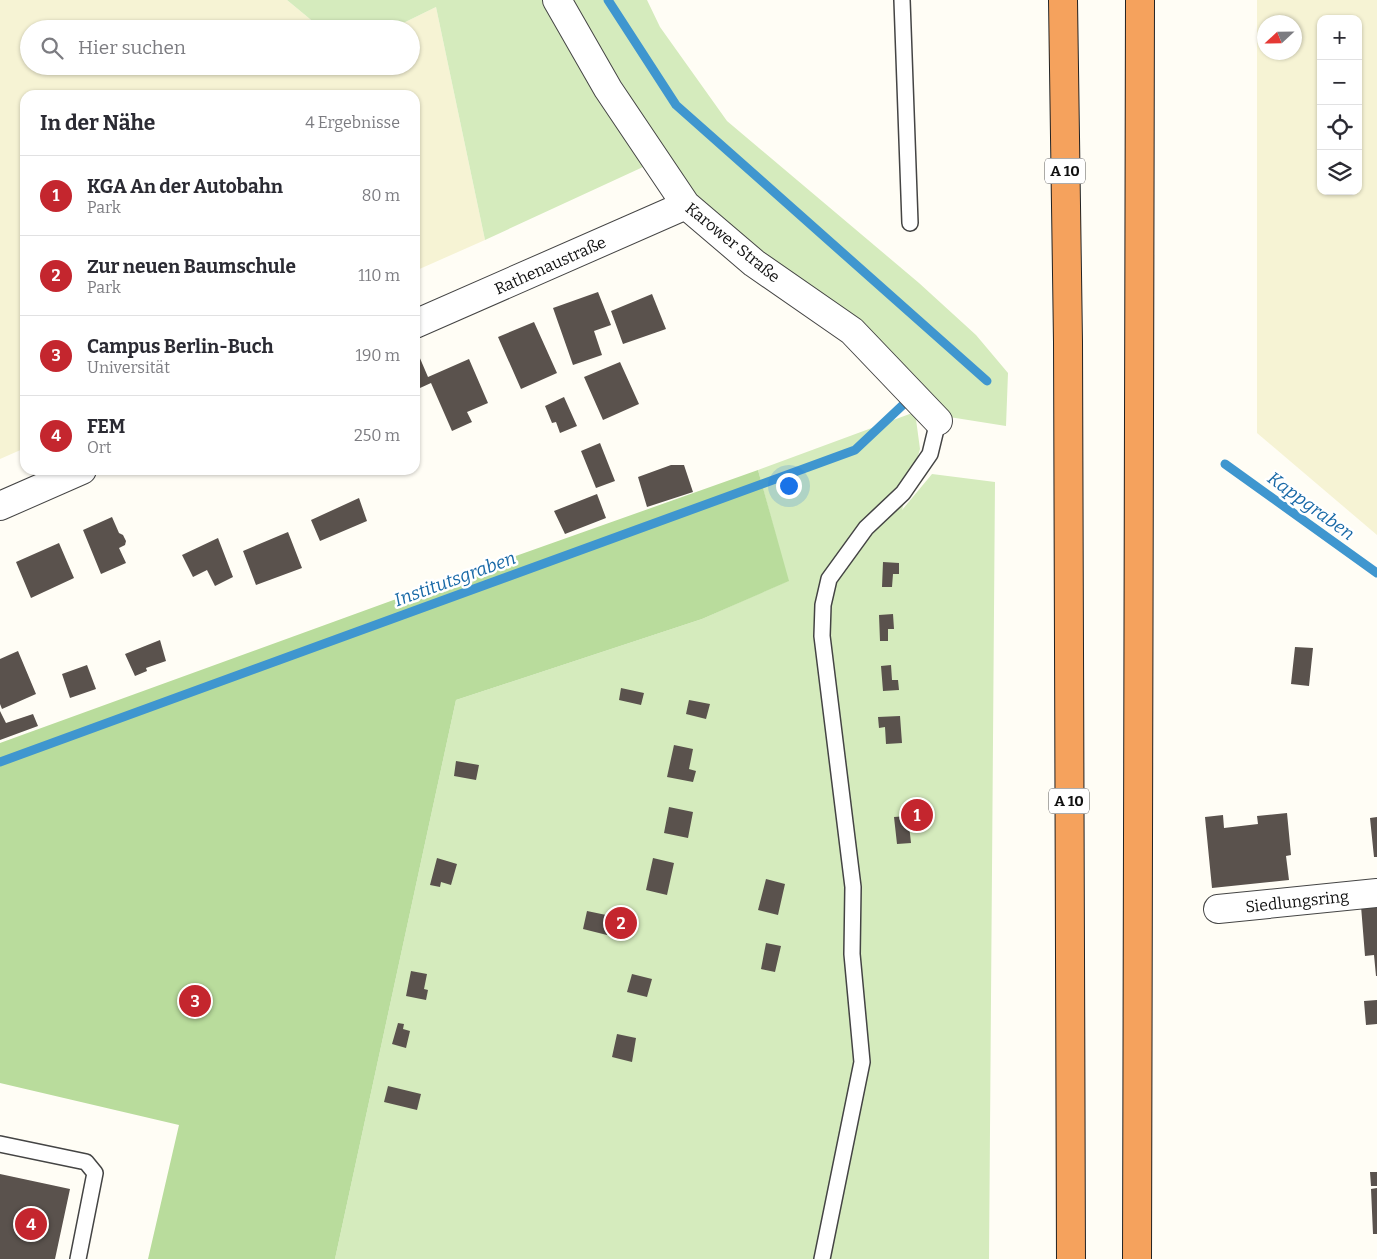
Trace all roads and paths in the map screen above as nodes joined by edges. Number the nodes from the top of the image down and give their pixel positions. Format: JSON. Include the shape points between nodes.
{"nodes":[{"id":1,"x":557,"y":0,"type":"edge"},
{"id":2,"x":902,"y":0,"type":"edge"},
{"id":3,"x":1063,"y":0,"type":"edge"},
{"id":4,"x":1140,"y":0,"type":"edge"},
{"id":5,"x":686,"y":205,"type":"junction"},
{"id":6,"x":910,"y":223,"type":"dead end"},
{"id":7,"x":420,"y":322,"type":"edge"},
{"id":8,"x":938,"y":421,"type":"joint"},
{"id":9,"x":71,"y":475,"type":"edge"},
{"id":10,"x":0,"y":506,"type":"edge"},
{"id":11,"x":1377,"y":893,"type":"edge"},
{"id":12,"x":1218,"y":909,"type":"dead end"},
{"id":13,"x":0,"y":1144,"type":"edge"},
{"id":14,"x":78,"y":1259,"type":"edge"},
{"id":15,"x":822,"y":1259,"type":"edge"},
{"id":16,"x":1071,"y":1259,"type":"edge"},
{"id":17,"x":1138,"y":1259,"type":"edge"}],
"edges":[{"from":1,"to":5,"type":"street","name":"Karower Straße","via":[[608,89]]},
{"from":2,"to":6,"type":"lane"},
{"from":3,"to":16,"type":"highway","number":"A 10","via":[[1068,342]]},
{"from":4,"to":17,"type":"highway"},
{"from":5,"to":7,"type":"street","name":"Rathenaustraße"},
{"from":5,"to":8,"type":"street","name":"Karower Straße","via":[[754,263],[852,331]]},
{"from":8,"to":15,"type":"lane","via":[[930,454],[903,493],[866,528],[829,579],[823,604],[822,636],[853,886],[852,954],[862,1062]]},
{"from":9,"to":10,"type":"street"},
{"from":11,"to":12,"type":"street","name":"Siedlungsring"},
{"from":13,"to":14,"type":"lane","via":[[86,1162],[95,1173]]}]}
